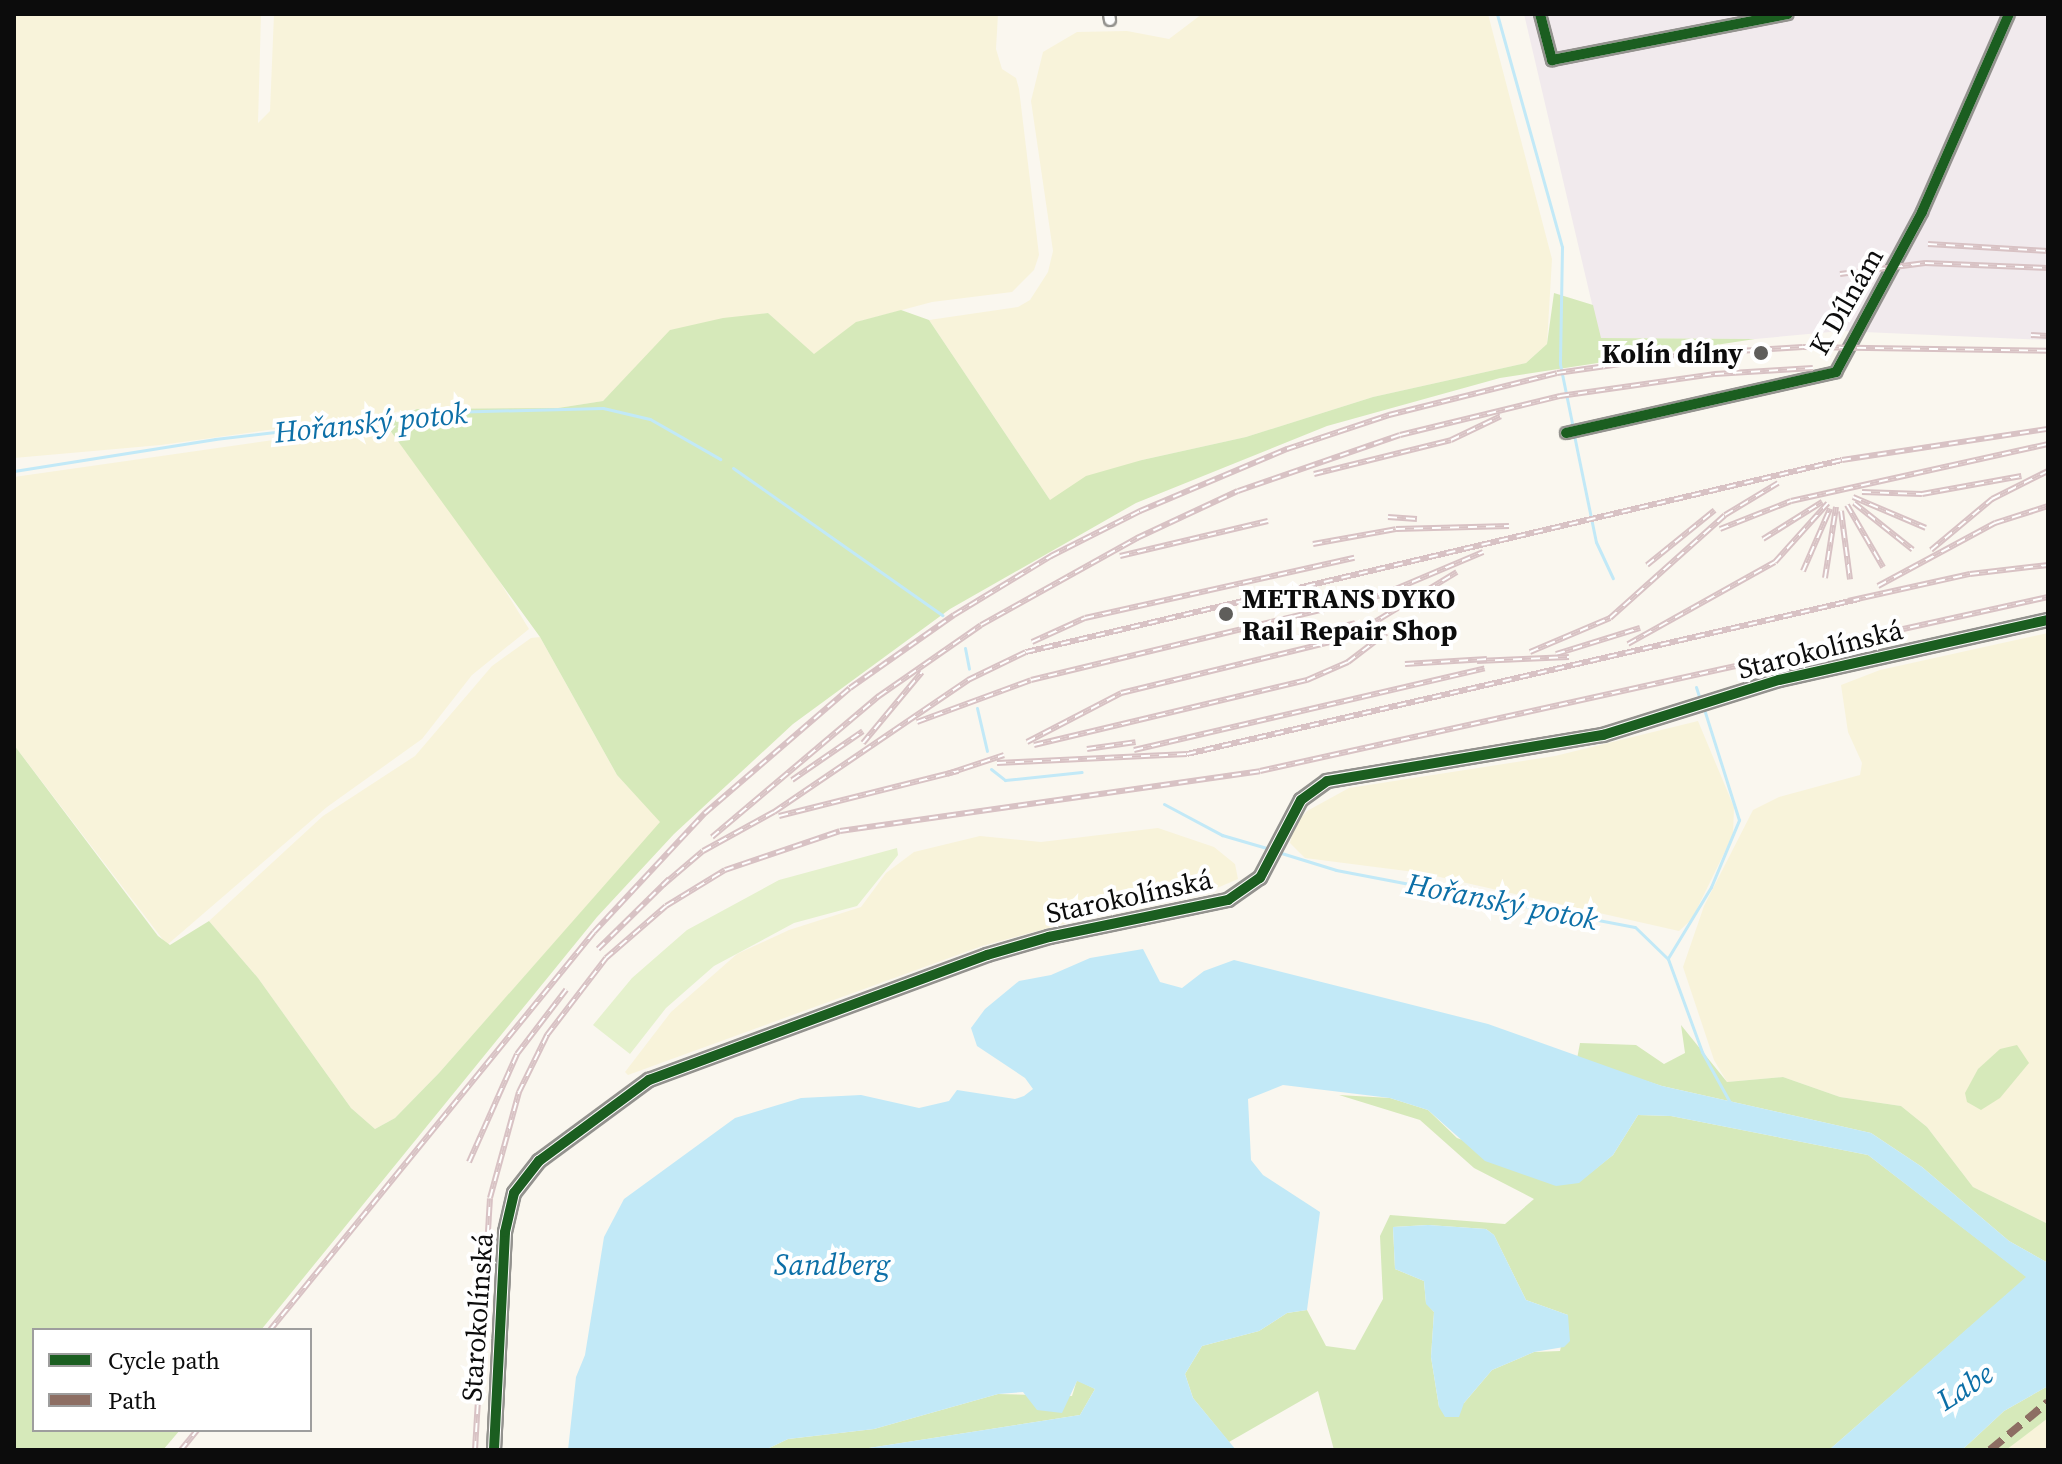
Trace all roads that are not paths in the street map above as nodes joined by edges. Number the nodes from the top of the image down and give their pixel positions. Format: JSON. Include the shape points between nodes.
{"nodes":[{"id":1,"x":1540,"y":14,"type":"edge"},
{"id":2,"x":1788,"y":14,"type":"edge"},
{"id":3,"x":2009,"y":14,"type":"edge"},
{"id":4,"x":1566,"y":433,"type":"dead end"},
{"id":5,"x":2048,"y":620,"type":"edge"},
{"id":6,"x":494,"y":1450,"type":"edge"}],
"edges":[{"from":1,"to":2,"type":"street","via":[[1552,60]]},
{"from":3,"to":4,"type":"street","name":"K Dílnám","via":[[1922,212],[1836,372]]},
{"from":5,"to":6,"type":"street","name":"Starokolínská","via":[[1779,680],[1603,735],[1327,781],[1301,800],[1268,864],[1246,892],[1228,900],[987,955],[672,1070],[614,1103],[539,1161],[514,1193],[502,1273]]}]}
